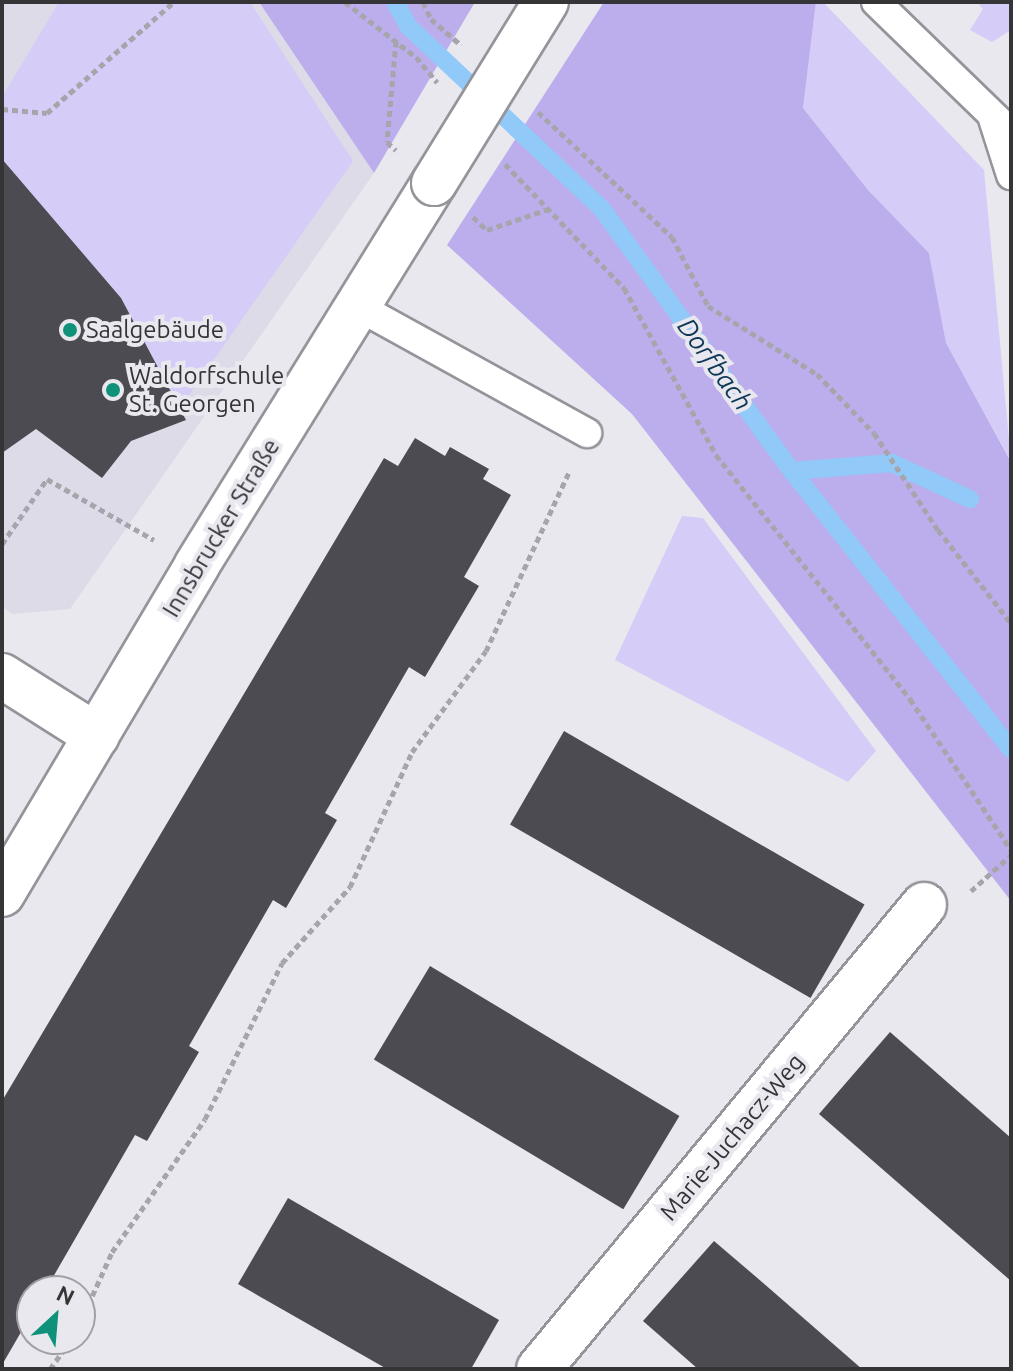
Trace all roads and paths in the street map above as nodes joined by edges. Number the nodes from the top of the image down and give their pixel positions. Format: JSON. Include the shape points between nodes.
{"nodes":[{"id":1,"x":174,"y":2,"type":"edge"},
{"id":2,"x":345,"y":2,"type":"edge"},
{"id":3,"x":423,"y":2,"type":"edge"},
{"id":4,"x":546,"y":2,"type":"edge"},
{"id":5,"x":876,"y":2,"type":"edge"},
{"id":6,"x":431,"y":19,"type":"dead end"},
{"id":7,"x":396,"y":41,"type":"junction"},
{"id":8,"x":416,"y":57,"type":"dead end"},
{"id":9,"x":534,"y":108,"type":"dead end"},
{"id":10,"x":2,"y":109,"type":"edge"},
{"id":11,"x":1002,"y":126,"type":"edge"},
{"id":12,"x":500,"y":159,"type":"dead end"},
{"id":13,"x":1011,"y":175,"type":"edge"},
{"id":14,"x":434,"y":183,"type":"junction"},
{"id":15,"x":548,"y":209,"type":"junction"},
{"id":16,"x":357,"y":306,"type":"junction"},
{"id":17,"x":587,"y":433,"type":"joint"},
{"id":18,"x":2,"y":544,"type":"edge"},
{"id":19,"x":197,"y":565,"type":"junction"},
{"id":20,"x":1011,"y":623,"type":"edge"},
{"id":21,"x":2,"y":676,"type":"edge"},
{"id":22,"x":97,"y":736,"type":"junction"},
{"id":23,"x":1011,"y":850,"type":"edge"},
{"id":24,"x":2,"y":894,"type":"edge"},
{"id":25,"x":924,"y":905,"type":"dead end"},
{"id":26,"x":96,"y":1288,"type":"edge"},
{"id":27,"x":539,"y":1369,"type":"edge"}],
"edges":[{"from":1,"to":10,"type":"path","via":[[47,113]]},
{"from":2,"to":7,"type":"path"},
{"from":3,"to":6,"type":"path"},
{"from":4,"to":14,"type":"street","name":"Innsbrucker Straße","bridge":true},
{"from":5,"to":11,"type":"lane"},
{"from":7,"to":8,"type":"path"},
{"from":7,"to":14,"type":"path","via":[[387,142]]},
{"from":9,"to":20,"type":"path","via":[[672,237],[708,306],[817,374],[874,433],[938,530]]},
{"from":11,"to":13,"type":"lane"},
{"from":12,"to":15,"type":"path"},
{"from":14,"to":15,"type":"path","via":[[487,230]]},
{"from":14,"to":16,"type":"street","name":"Innsbrucker Straße"},
{"from":15,"to":23,"type":"path","via":[[624,288],[716,455],[910,699]]},
{"from":16,"to":17,"type":"lane"},
{"from":16,"to":19,"type":"street","name":"Innsbrucker Straße"},
{"from":17,"to":26,"type":"path","via":[[486,651],[412,752],[350,887],[282,963],[205,1119],[112,1252]]},
{"from":18,"to":19,"type":"path","via":[[47,479]]},
{"from":19,"to":22,"type":"street","name":"Innsbrucker Straße"},
{"from":21,"to":22,"type":"street"},
{"from":22,"to":24,"type":"street","name":"Innsbrucker Straße"},
{"from":25,"to":27,"type":"street","name":"Marie-Juchacz-Weg"}]}
